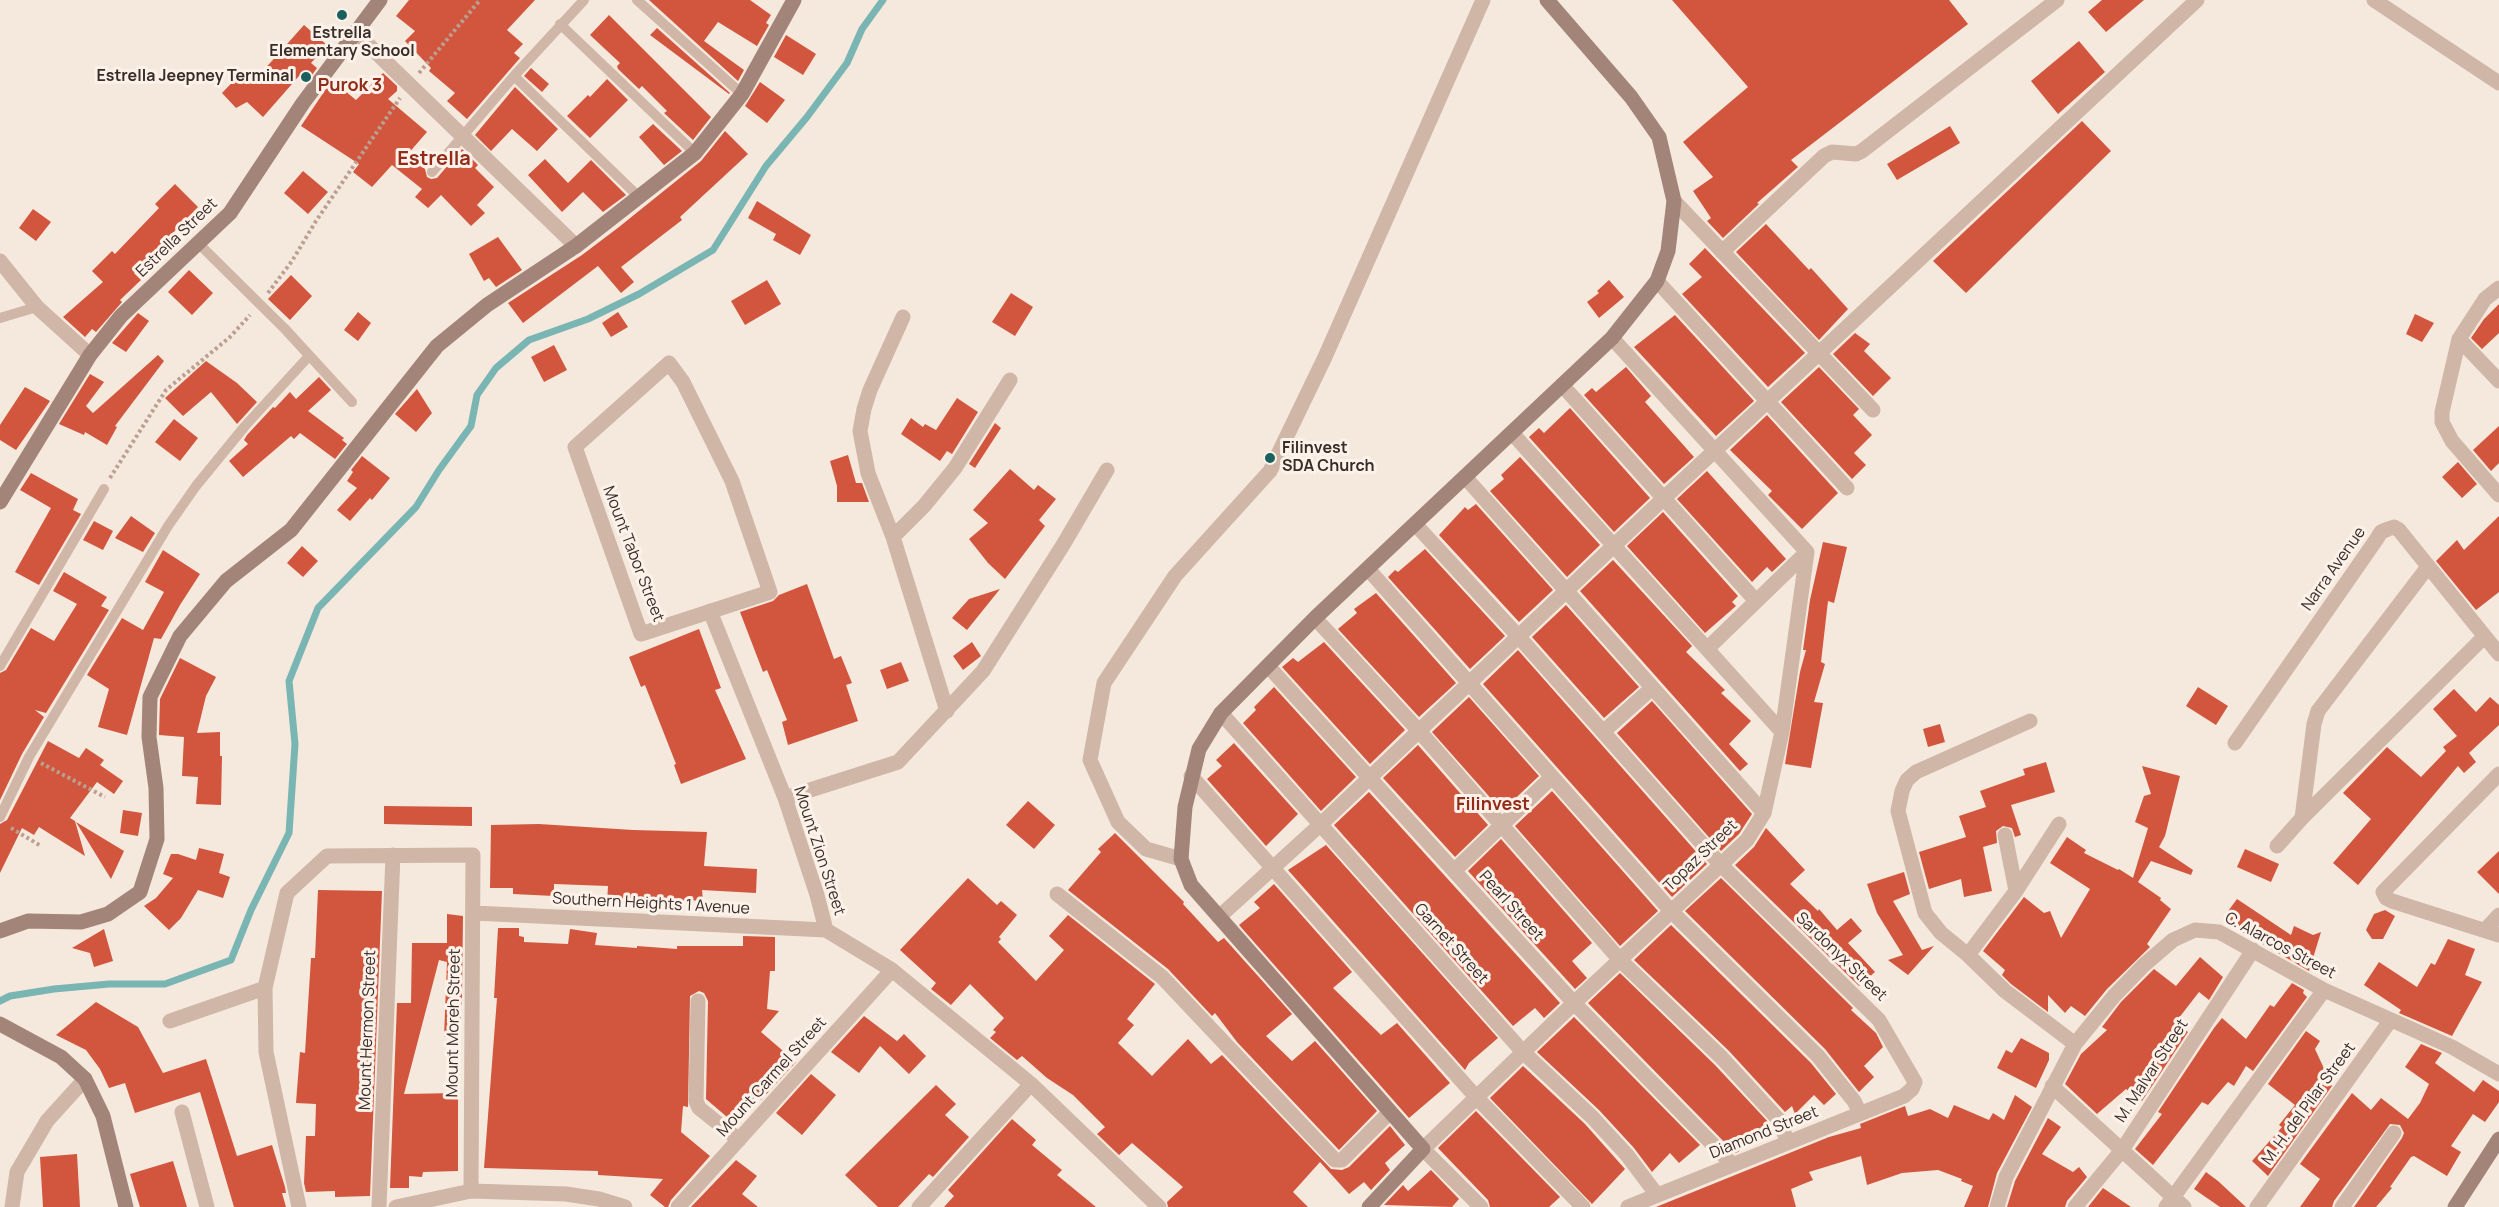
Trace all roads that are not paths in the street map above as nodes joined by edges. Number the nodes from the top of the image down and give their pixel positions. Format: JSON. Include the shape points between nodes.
{"nodes":[{"id":1,"x":380,"y":0,"type":"edge"},
{"id":2,"x":584,"y":0,"type":"edge"},
{"id":3,"x":637,"y":0,"type":"edge"},
{"id":4,"x":794,"y":0,"type":"edge"},
{"id":5,"x":1483,"y":0,"type":"edge"},
{"id":6,"x":1547,"y":0,"type":"edge"},
{"id":7,"x":2057,"y":0,"type":"edge"},
{"id":8,"x":2197,"y":0,"type":"edge"},
{"id":9,"x":2373,"y":0,"type":"edge"},
{"id":10,"x":560,"y":24,"type":"junction"},
{"id":11,"x":355,"y":32,"type":"junction"},
{"id":12,"x":514,"y":76,"type":"junction"},
{"id":13,"x":2499,"y":83,"type":"edge"},
{"id":14,"x":742,"y":94,"type":"junction"},
{"id":15,"x":463,"y":136,"type":"junction"},
{"id":16,"x":695,"y":153,"type":"junction"},
{"id":17,"x":432,"y":172,"type":"dead end"},
{"id":18,"x":638,"y":196,"type":"junction"},
{"id":19,"x":1674,"y":201,"type":"junction"},
{"id":20,"x":199,"y":244,"type":"junction"},
{"id":21,"x":576,"y":246,"type":"junction"},
{"id":22,"x":1722,"y":252,"type":"junction"},
{"id":23,"x":0,"y":261,"type":"edge"},
{"id":24,"x":1657,"y":281,"type":"junction"},
{"id":25,"x":2499,"y":288,"type":"edge"},
{"id":26,"x":37,"y":307,"type":"junction"},
{"id":27,"x":903,"y":317,"type":"dead end"},
{"id":28,"x":0,"y":318,"type":"edge"},
{"id":29,"x":1612,"y":338,"type":"junction"},
{"id":30,"x":2459,"y":339,"type":"junction"},
{"id":31,"x":1820,"y":353,"type":"junction"},
{"id":32,"x":90,"y":355,"type":"junction"},
{"id":33,"x":309,"y":356,"type":"junction"},
{"id":34,"x":1010,"y":380,"type":"dead end"},
{"id":35,"x":2499,"y":381,"type":"edge"},
{"id":36,"x":1562,"y":385,"type":"junction"},
{"id":37,"x":352,"y":402,"type":"dead end"},
{"id":38,"x":1768,"y":402,"type":"junction"},
{"id":39,"x":1873,"y":410,"type":"dead end"},
{"id":40,"x":1512,"y":433,"type":"junction"},
{"id":41,"x":1717,"y":450,"type":"junction"},
{"id":42,"x":1107,"y":470,"type":"dead end"},
{"id":43,"x":1465,"y":477,"type":"junction"},
{"id":44,"x":1847,"y":488,"type":"dead end"},
{"id":45,"x":104,"y":489,"type":"road end"},
{"id":46,"x":2499,"y":495,"type":"edge"},
{"id":47,"x":1664,"y":498,"type":"junction"},
{"id":48,"x":0,"y":502,"type":"edge"},
{"id":49,"x":1415,"y":524,"type":"junction"},
{"id":50,"x":893,"y":537,"type":"junction"},
{"id":51,"x":1613,"y":547,"type":"junction"},
{"id":52,"x":1807,"y":552,"type":"junction"},
{"id":53,"x":2427,"y":568,"type":"junction"},
{"id":54,"x":1368,"y":569,"type":"junction"},
{"id":55,"x":1567,"y":592,"type":"junction"},
{"id":56,"x":1756,"y":601,"type":"junction"},
{"id":57,"x":710,"y":611,"type":"junction"},
{"id":58,"x":1316,"y":618,"type":"junction"},
{"id":59,"x":1519,"y":637,"type":"junction"},
{"id":60,"x":2484,"y":637,"type":"junction"},
{"id":61,"x":1708,"y":648,"type":"junction"},
{"id":62,"x":2499,"y":654,"type":"edge"},
{"id":63,"x":0,"y":666,"type":"edge"},
{"id":64,"x":1268,"y":666,"type":"junction"},
{"id":65,"x":1470,"y":684,"type":"junction"},
{"id":66,"x":1653,"y":688,"type":"junction"},
{"id":67,"x":947,"y":711,"type":"junction"},
{"id":68,"x":1221,"y":713,"type":"junction"},
{"id":69,"x":2030,"y":721,"type":"dead end"},
{"id":70,"x":1419,"y":731,"type":"junction"},
{"id":71,"x":1603,"y":732,"type":"junction"},
{"id":72,"x":1782,"y":732,"type":"junction"},
{"id":73,"x":2235,"y":743,"type":"dead end"},
{"id":74,"x":2499,"y":774,"type":"edge"},
{"id":75,"x":1191,"y":776,"type":"junction"},
{"id":76,"x":1552,"y":777,"type":"junction"},
{"id":77,"x":1370,"y":778,"type":"junction"},
{"id":78,"x":785,"y":798,"type":"junction"},
{"id":79,"x":1764,"y":813,"type":"junction"},
{"id":80,"x":0,"y":817,"type":"edge"},
{"id":81,"x":2302,"y":818,"type":"junction"},
{"id":82,"x":1321,"y":824,"type":"junction"},
{"id":83,"x":2059,"y":824,"type":"dead end"},
{"id":84,"x":1502,"y":826,"type":"junction"},
{"id":85,"x":2005,"y":835,"type":"dead end"},
{"id":86,"x":2277,"y":846,"type":"dead end"},
{"id":87,"x":393,"y":855,"type":"junction"},
{"id":88,"x":1181,"y":859,"type":"junction"},
{"id":89,"x":1721,"y":865,"type":"junction"},
{"id":90,"x":1273,"y":867,"type":"junction"},
{"id":91,"x":1454,"y":871,"type":"junction"},
{"id":92,"x":2016,"y":891,"type":"junction"},
{"id":93,"x":1057,"y":894,"type":"dead end"},
{"id":94,"x":1671,"y":911,"type":"junction"},
{"id":95,"x":474,"y":913,"type":"junction"},
{"id":96,"x":2499,"y":915,"type":"edge"},
{"id":97,"x":1218,"y":917,"type":"junction"},
{"id":98,"x":826,"y":930,"type":"junction"},
{"id":99,"x":0,"y":931,"type":"edge"},
{"id":100,"x":2492,"y":932,"type":"edge"},
{"id":101,"x":2253,"y":950,"type":"junction"},
{"id":102,"x":1968,"y":955,"type":"junction"},
{"id":103,"x":1620,"y":960,"type":"junction"},
{"id":104,"x":892,"y":970,"type":"junction"},
{"id":105,"x":265,"y":988,"type":"junction"},
{"id":106,"x":2324,"y":990,"type":"junction"},
{"id":107,"x":698,"y":1001,"type":"dead end"},
{"id":108,"x":1574,"y":1003,"type":"junction"},
{"id":109,"x":170,"y":1021,"type":"dead end"},
{"id":110,"x":2390,"y":1021,"type":"junction"},
{"id":111,"x":5,"y":1027,"type":"edge"},
{"id":112,"x":2075,"y":1044,"type":"junction"},
{"id":113,"x":1523,"y":1052,"type":"junction"},
{"id":114,"x":2499,"y":1074,"type":"edge"},
{"id":115,"x":86,"y":1079,"type":"junction"},
{"id":116,"x":1031,"y":1084,"type":"junction"},
{"id":117,"x":2052,"y":1086,"type":"junction"},
{"id":118,"x":1912,"y":1089,"type":"joint"},
{"id":119,"x":1476,"y":1097,"type":"junction"},
{"id":120,"x":183,"y":1112,"type":"dead end"},
{"id":121,"x":1390,"y":1112,"type":"junction"},
{"id":122,"x":1860,"y":1113,"type":"junction"},
{"id":123,"x":2394,"y":1133,"type":"dead end"},
{"id":124,"x":2499,"y":1139,"type":"edge"},
{"id":125,"x":739,"y":1140,"type":"junction"},
{"id":126,"x":1788,"y":1142,"type":"junction"},
{"id":127,"x":1423,"y":1149,"type":"junction"},
{"id":128,"x":2122,"y":1150,"type":"junction"},
{"id":129,"x":1733,"y":1165,"type":"junction"},
{"id":130,"x":471,"y":1191,"type":"junction"},
{"id":131,"x":1657,"y":1195,"type":"junction"},
{"id":132,"x":2174,"y":1204,"type":"edge"},
{"id":133,"x":12,"y":1207,"type":"edge"},
{"id":134,"x":126,"y":1207,"type":"edge"},
{"id":135,"x":207,"y":1207,"type":"edge"},
{"id":136,"x":299,"y":1207,"type":"edge"},
{"id":137,"x":379,"y":1207,"type":"edge"},
{"id":138,"x":396,"y":1207,"type":"edge"},
{"id":139,"x":624,"y":1207,"type":"edge"},
{"id":140,"x":678,"y":1207,"type":"edge"},
{"id":141,"x":919,"y":1207,"type":"edge"},
{"id":142,"x":1159,"y":1207,"type":"edge"},
{"id":143,"x":1369,"y":1207,"type":"edge"},
{"id":144,"x":1481,"y":1207,"type":"edge"},
{"id":145,"x":1583,"y":1207,"type":"edge"},
{"id":146,"x":1628,"y":1207,"type":"edge"},
{"id":147,"x":1997,"y":1207,"type":"edge"},
{"id":148,"x":2075,"y":1207,"type":"edge"},
{"id":149,"x":2257,"y":1207,"type":"edge"},
{"id":150,"x":2342,"y":1207,"type":"edge"},
{"id":151,"x":2455,"y":1207,"type":"edge"}],
"edges":[{"from":1,"to":11,"type":"street","name":"Estrella Street"},
{"from":2,"to":10,"type":"lane"},
{"from":3,"to":14,"type":"lane"},
{"from":4,"to":14,"type":"street"},
{"from":5,"to":88,"type":"street","via":[[1326,357],[1270,471],[1175,576],[1104,683],[1090,760],[1118,822],[1146,849]]},
{"from":6,"to":19,"type":"street","via":[[1631,97],[1659,137]]},
{"from":7,"to":22,"type":"street","via":[[1862,152],[1832,152],[1824,156]]},
{"from":8,"to":31,"type":"street"},
{"from":9,"to":13,"type":"street"},
{"from":10,"to":12,"type":"lane"},
{"from":10,"to":16,"type":"lane"},
{"from":11,"to":15,"type":"street"},
{"from":11,"to":20,"type":"street","name":"Estrella Street","via":[[230,213]]},
{"from":12,"to":15,"type":"lane"},
{"from":12,"to":18,"type":"lane"},
{"from":14,"to":16,"type":"street"},
{"from":15,"to":17,"type":"lane"},
{"from":15,"to":21,"type":"street"},
{"from":16,"to":18,"type":"street"},
{"from":18,"to":21,"type":"street"},
{"from":19,"to":22,"type":"street"},
{"from":19,"to":24,"type":"street","via":[[1668,251]]},
{"from":20,"to":32,"type":"street","name":"Estrella Street","via":[[121,316]]},
{"from":20,"to":33,"type":"lane"},
{"from":21,"to":99,"type":"street","via":[[487,305],[437,346],[291,530],[226,581],[180,636],[150,697],[149,737],[158,839],[140,892],[108,914],[81,921],[28,921]]},
{"from":22,"to":31,"type":"street"},
{"from":23,"to":26,"type":"street"},
{"from":24,"to":29,"type":"street"},
{"from":24,"to":38,"type":"street"},
{"from":25,"to":30,"type":"street","via":[[2485,299]]},
{"from":26,"to":28,"type":"lane"},
{"from":26,"to":32,"type":"street"},
{"from":27,"to":50,"type":"street","via":[[870,390],[860,431],[868,473]]},
{"from":29,"to":36,"type":"street"},
{"from":29,"to":41,"type":"street"},
{"from":30,"to":35,"type":"street"},
{"from":30,"to":46,"type":"street","via":[[2443,401],[2442,422],[2452,441]]},
{"from":31,"to":38,"type":"street"},
{"from":31,"to":39,"type":"street"},
{"from":32,"to":48,"type":"street","name":"Estrella Street"},
{"from":33,"to":37,"type":"lane"},
{"from":33,"to":80,"type":"lane","via":[[244,426],[179,510],[29,757]]},
{"from":34,"to":50,"type":"street","via":[[955,468]]},
{"from":36,"to":40,"type":"street"},
{"from":36,"to":47,"type":"street"},
{"from":38,"to":41,"type":"street"},
{"from":38,"to":44,"type":"street"},
{"from":40,"to":43,"type":"street"},
{"from":40,"to":51,"type":"street"},
{"from":41,"to":47,"type":"street"},
{"from":41,"to":52,"type":"street"},
{"from":42,"to":67,"type":"street","via":[[983,671]]},
{"from":43,"to":49,"type":"street"},
{"from":43,"to":55,"type":"street"},
{"from":45,"to":63,"type":"lane"},
{"from":47,"to":51,"type":"street"},
{"from":47,"to":56,"type":"street"},
{"from":49,"to":54,"type":"street"},
{"from":49,"to":59,"type":"street"},
{"from":50,"to":67,"type":"street"},
{"from":51,"to":55,"type":"street"},
{"from":51,"to":61,"type":"street"},
{"from":52,"to":56,"type":"street"},
{"from":52,"to":72,"type":"street","name":"Topaz Street"},
{"from":53,"to":60,"type":"street","name":"Narra Avenue"},
{"from":53,"to":73,"type":"street","name":"Narra Avenue","via":[[2399,530],[2394,527],[2381,532]]},
{"from":53,"to":81,"type":"street","via":[[2318,711]]},
{"from":54,"to":58,"type":"street"},
{"from":54,"to":65,"type":"street"},
{"from":55,"to":59,"type":"street"},
{"from":55,"to":66,"type":"street"},
{"from":56,"to":61,"type":"street"},
{"from":57,"to":57,"type":"street","name":"Mount Tabor Street","via":[[770,592],[732,481],[683,382],[669,363],[575,447],[641,634]]},
{"from":57,"to":78,"type":"street","name":"Mount Zion Street"},
{"from":58,"to":64,"type":"street"},
{"from":58,"to":70,"type":"street"},
{"from":59,"to":65,"type":"street"},
{"from":59,"to":71,"type":"street"},
{"from":60,"to":62,"type":"street","name":"Narra Avenue"},
{"from":60,"to":81,"type":"street"},
{"from":61,"to":72,"type":"street"},
{"from":64,"to":68,"type":"street"},
{"from":64,"to":77,"type":"street","name":"Pearl Street"},
{"from":65,"to":70,"type":"street"},
{"from":65,"to":76,"type":"street"},
{"from":66,"to":71,"type":"street"},
{"from":66,"to":79,"type":"street"},
{"from":67,"to":78,"type":"street","via":[[898,762]]},
{"from":68,"to":75,"type":"street","via":[[1199,748]]},
{"from":68,"to":82,"type":"street","name":"Garnet Street"},
{"from":69,"to":102,"type":"street","via":[[1917,772],[1902,791],[1898,811],[1925,913],[1941,933]]},
{"from":70,"to":77,"type":"street"},
{"from":70,"to":84,"type":"street"},
{"from":71,"to":89,"type":"street"},
{"from":72,"to":79,"type":"street","name":"Topaz Street"},
{"from":74,"to":100,"type":"street","via":[[2383,892],[2392,902]]},
{"from":75,"to":88,"type":"street"},
{"from":75,"to":90,"type":"street"},
{"from":76,"to":84,"type":"street"},
{"from":76,"to":94,"type":"street"},
{"from":77,"to":82,"type":"street"},
{"from":77,"to":91,"type":"street","name":"Pearl Street"},
{"from":78,"to":98,"type":"street","name":"Mount Zion Street"},
{"from":79,"to":89,"type":"street","name":"Topaz Street","via":[[1747,840]]},
{"from":81,"to":86,"type":"street"},
{"from":82,"to":90,"type":"street"},
{"from":82,"to":113,"type":"street","name":"Garnet Street"},
{"from":83,"to":92,"type":"street"},
{"from":84,"to":91,"type":"street"},
{"from":84,"to":103,"type":"street"},
{"from":85,"to":92,"type":"street"},
{"from":87,"to":95,"type":"street","name":"Mount Moreh Street","via":[[473,855]]},
{"from":87,"to":105,"type":"street","via":[[327,856],[287,893]]},
{"from":87,"to":137,"type":"street","name":"Mount Hermon Street"},
{"from":88,"to":97,"type":"street","via":[[1191,885]]},
{"from":89,"to":94,"type":"street","name":"Topaz Street"},
{"from":89,"to":118,"type":"street","name":"Sardonyx Street","via":[[1879,1020],[1915,1082]]},
{"from":90,"to":97,"type":"street"},
{"from":90,"to":119,"type":"street"},
{"from":91,"to":108,"type":"street","name":"Pearl Street"},
{"from":92,"to":102,"type":"street"},
{"from":93,"to":121,"type":"street","via":[[1162,977],[1335,1160],[1342,1160]]},
{"from":94,"to":103,"type":"street","name":"Topaz Street"},
{"from":94,"to":122,"type":"street","via":[[1818,1056]]},
{"from":95,"to":98,"type":"street","name":"Southern Heights 1 Avenue"},
{"from":95,"to":130,"type":"street","name":"Mount Moreh Street"},
{"from":96,"to":100,"type":"street"},
{"from":97,"to":121,"type":"street"},
{"from":98,"to":104,"type":"street","name":"Mount Zion Street"},
{"from":101,"to":106,"type":"street","name":"C. Alarcos Street"},
{"from":101,"to":112,"type":"street","name":"C. Alarcos Street","via":[[2219,932],[2195,930],[2184,934],[2129,980]]},
{"from":101,"to":128,"type":"street","name":"M. Malvar Street"},
{"from":102,"to":112,"type":"street","via":[[2005,991]]},
{"from":103,"to":108,"type":"street","name":"Topaz Street"},
{"from":103,"to":126,"type":"street","via":[[1722,1058],[1778,1119]]},
{"from":104,"to":116,"type":"street","name":"Mount Zion Street"},
{"from":104,"to":125,"type":"street","name":"Mount Carmel Street"},
{"from":105,"to":109,"type":"street"},
{"from":105,"to":136,"type":"street","via":[[266,1052]]},
{"from":106,"to":110,"type":"street","name":"C. Alarcos Street"},
{"from":106,"to":132,"type":"street"},
{"from":107,"to":125,"type":"street","via":[[696,1101]]},
{"from":108,"to":113,"type":"street","name":"Topaz Street"},
{"from":108,"to":129,"type":"street","name":"Pearl Street"},
{"from":110,"to":114,"type":"street","name":"C. Alarcos Street","via":[[2452,1047]]},
{"from":110,"to":149,"type":"street","name":"M. H. del Pilar Street"},
{"from":111,"to":115,"type":"street","via":[[61,1057]]},
{"from":112,"to":117,"type":"street","name":"C. Alarcos Street"},
{"from":113,"to":119,"type":"street","name":"Topaz Street"},
{"from":113,"to":131,"type":"street","name":"Garnet Street","via":[[1592,1117]]},
{"from":115,"to":133,"type":"street","via":[[47,1120],[17,1172]]},
{"from":115,"to":134,"type":"street","via":[[103,1116]]},
{"from":116,"to":141,"type":"street"},
{"from":116,"to":142,"type":"street","name":"Mount Zion Street"},
{"from":117,"to":128,"type":"street"},
{"from":117,"to":147,"type":"street","name":"C. Alarcos Street","via":[[2006,1177]]},
{"from":118,"to":122,"type":"street","name":"Diamond Street","via":[[1904,1096]]},
{"from":119,"to":127,"type":"street","name":"Topaz Street"},
{"from":119,"to":145,"type":"street"},
{"from":120,"to":135,"type":"street"},
{"from":121,"to":127,"type":"street"},
{"from":122,"to":126,"type":"street","name":"Diamond Street"},
{"from":123,"to":150,"type":"street"},
{"from":124,"to":151,"type":"street"},
{"from":125,"to":140,"type":"street","name":"Mount Carmel Street"},
{"from":126,"to":129,"type":"street","name":"Diamond Street"},
{"from":127,"to":143,"type":"street"},
{"from":127,"to":144,"type":"street"},
{"from":128,"to":132,"type":"street"},
{"from":128,"to":148,"type":"street","name":"M. Malvar Street"},
{"from":129,"to":131,"type":"street","name":"Diamond Street"},
{"from":130,"to":138,"type":"street"},
{"from":130,"to":139,"type":"street","via":[[566,1194]]},
{"from":131,"to":146,"type":"street","name":"Diamond Street"}]}
